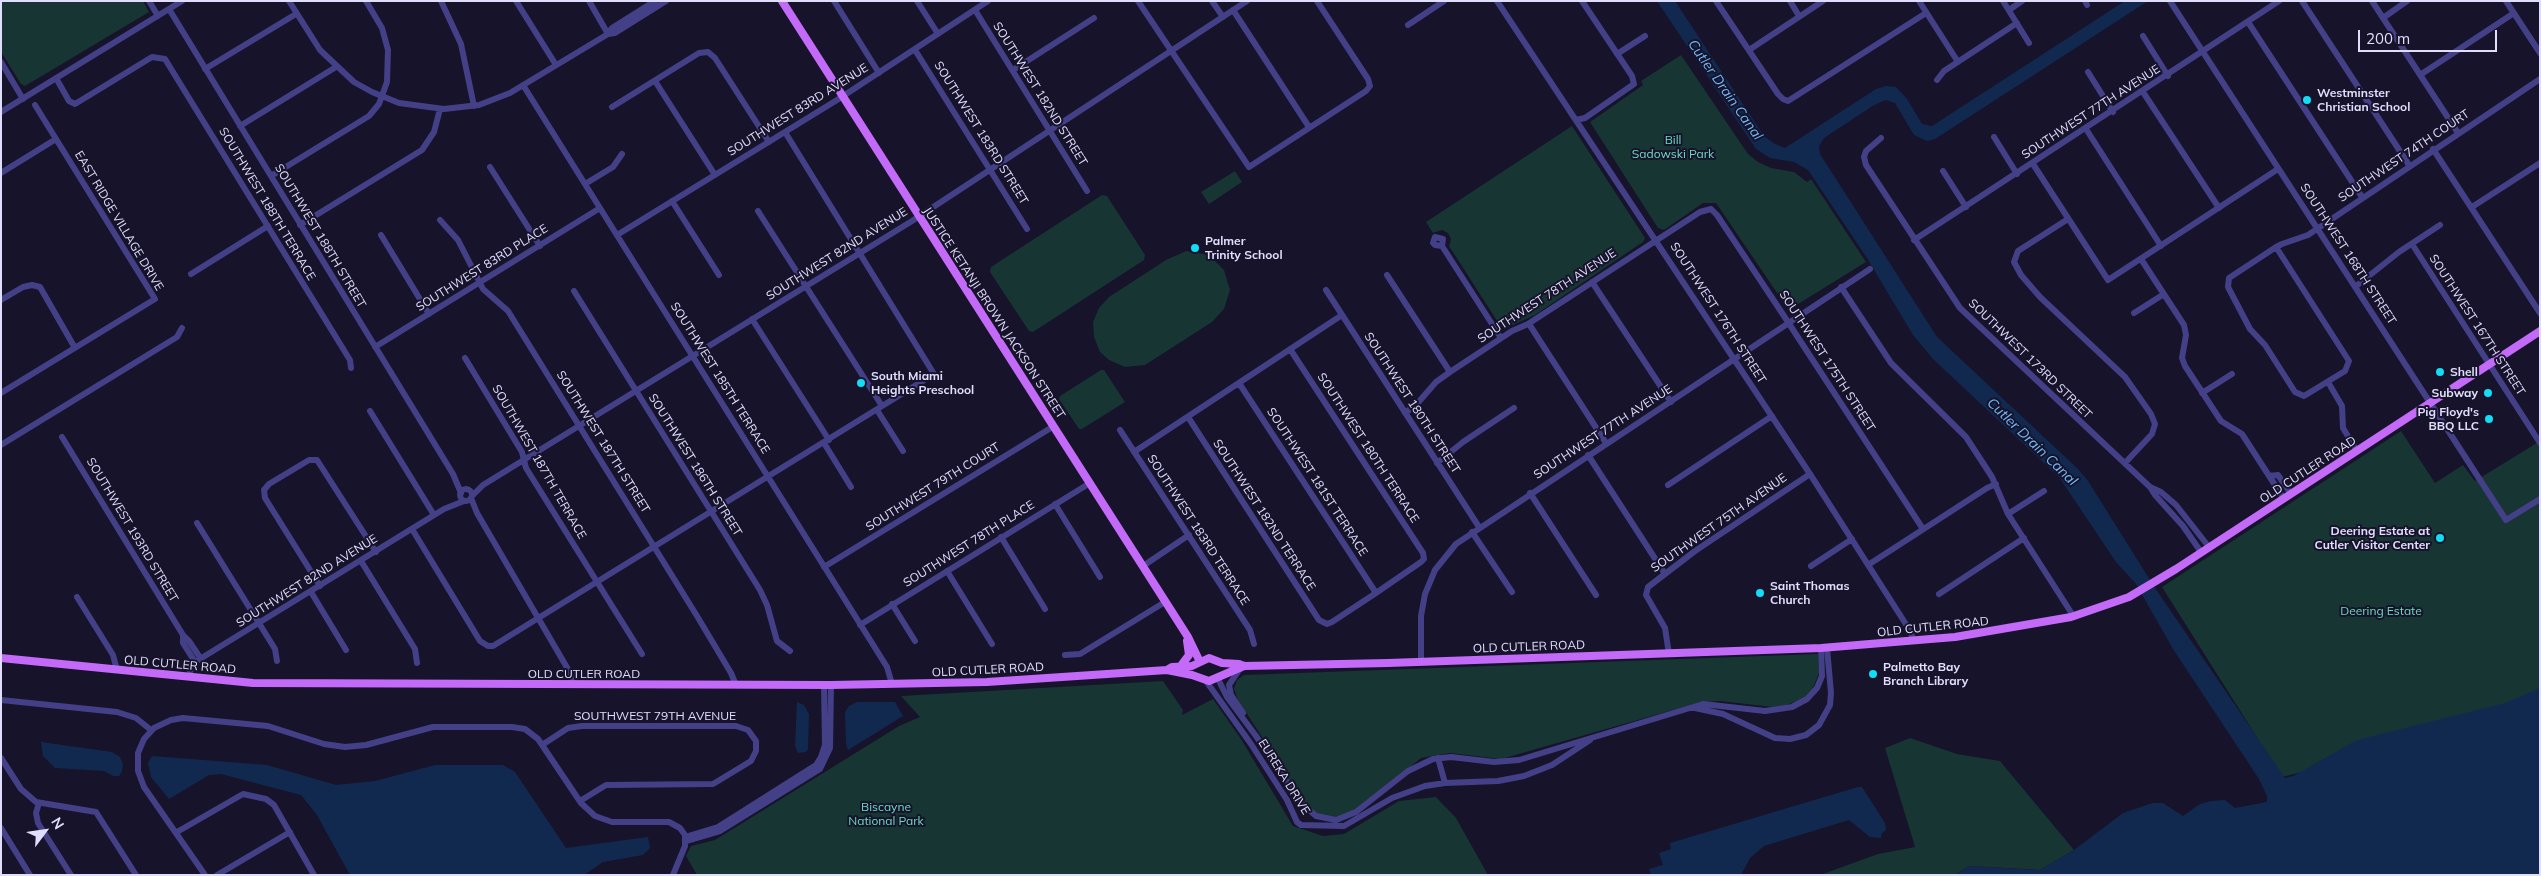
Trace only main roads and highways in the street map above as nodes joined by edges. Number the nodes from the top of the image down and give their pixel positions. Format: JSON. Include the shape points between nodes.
{"nodes":[{"id":1,"x":782,"y":1,"type":"edge"},
{"id":2,"x":2540,"y":331,"type":"edge"},
{"id":3,"x":1188,"y":637,"type":"junction"},
{"id":4,"x":1,"y":658,"type":"edge"},
{"id":5,"x":1213,"y":660,"type":"junction"},
{"id":6,"x":1199,"y":662,"type":"junction"},
{"id":7,"x":1180,"y":667,"type":"junction"},
{"id":8,"x":1242,"y":668,"type":"junction"},
{"id":9,"x":1167,"y":670,"type":"junction"},
{"id":10,"x":1218,"y":677,"type":"junction"},
{"id":11,"x":1203,"y":679,"type":"junction"}],
"edges":[{"from":1,"to":3,"type":"main road","name":"JUSTICE KETANJI BROWN JACKSON STREET"},
{"from":2,"to":8,"type":"main road","name":"OLD CUTLER ROAD","via":[[2154,583],[2115,603],[2074,617],[1997,632],[1824,648]]},
{"from":3,"to":5,"type":"main road","name":"JUSTICE KETANJI BROWN JACKSON STREET"},
{"from":3,"to":6,"type":"main road","name":"JUSTICE KETANJI BROWN JACKSON STREET"},
{"from":3,"to":7,"type":"main road","via":[[1189,655]]},
{"from":4,"to":9,"type":"main road","name":"OLD CUTLER ROAD","via":[[253,683],[827,685],[987,682]]},
{"from":5,"to":6,"type":"main road","via":[[1206,658]]},
{"from":5,"to":8,"type":"main road","name":"OLD CUTLER ROAD"},
{"from":5,"to":10,"type":"main road","via":[[1218,666]]},
{"from":6,"to":7,"type":"main road","name":"OLD CUTLER ROAD"},
{"from":6,"to":11,"type":"main road","via":[[1198,672]]},
{"from":7,"to":9,"type":"main road","name":"OLD CUTLER ROAD"},
{"from":8,"to":10,"type":"main road","name":"OLD CUTLER ROAD"},
{"from":9,"to":11,"type":"main road","name":"OLD CUTLER ROAD"},
{"from":10,"to":11,"type":"main road","via":[[1212,681]]}]}
